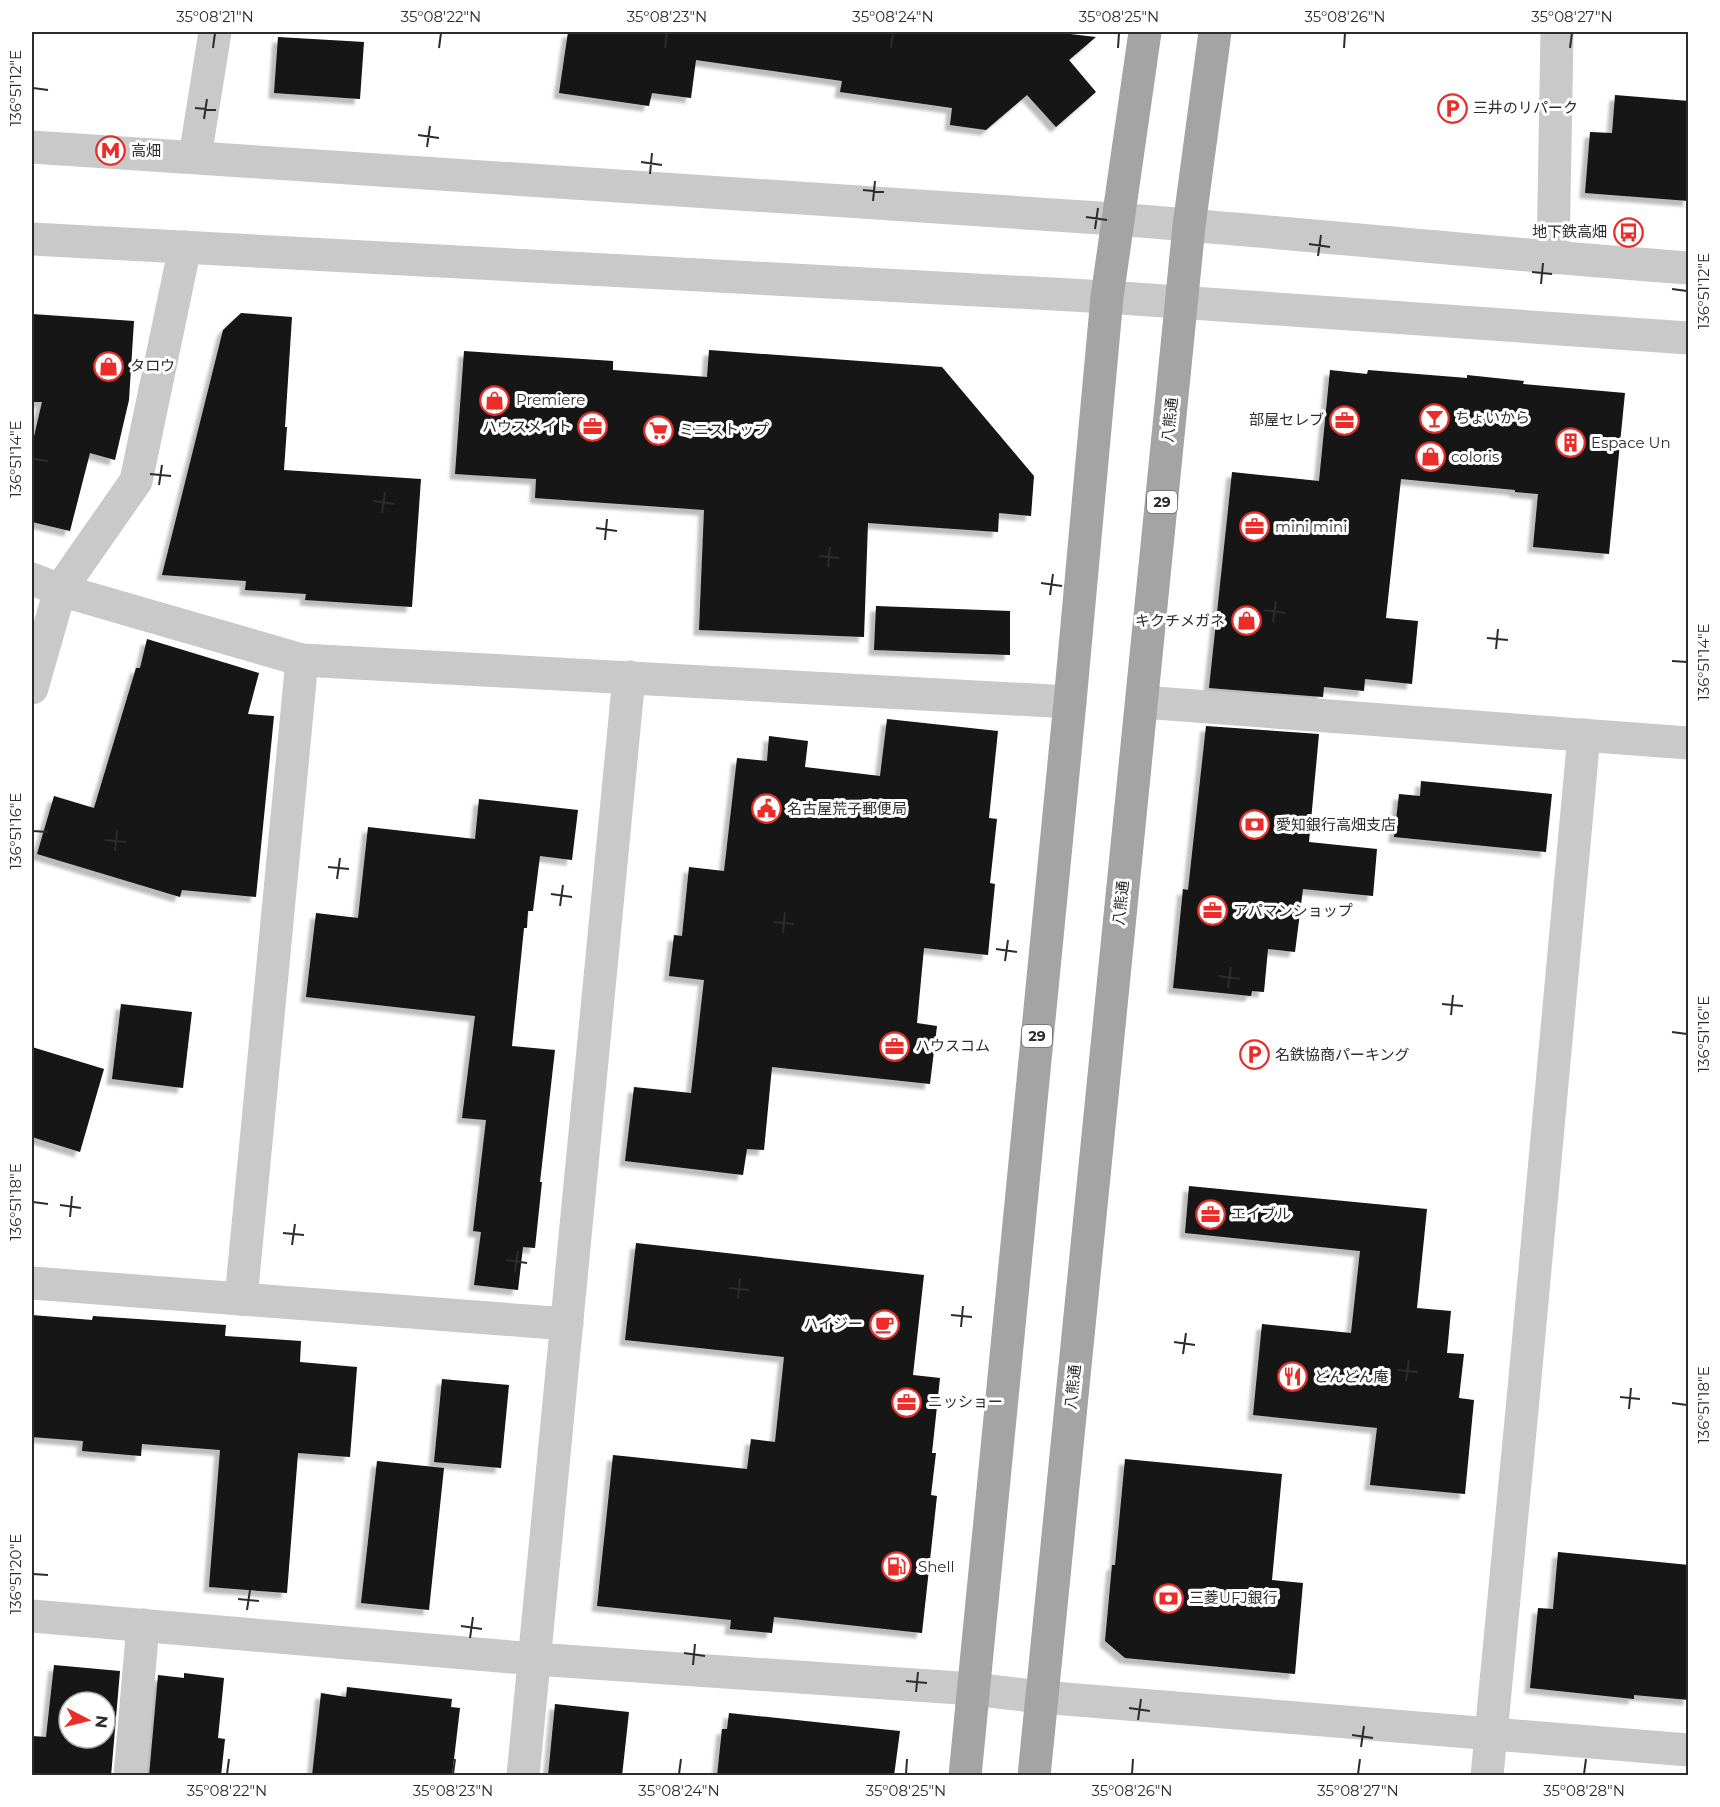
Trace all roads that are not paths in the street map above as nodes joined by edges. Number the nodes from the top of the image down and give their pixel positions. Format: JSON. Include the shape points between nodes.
{"nodes":[{"id":1,"x":215,"y":32,"type":"edge"},
{"id":2,"x":1145,"y":32,"type":"edge"},
{"id":3,"x":1215,"y":32,"type":"edge"},
{"id":4,"x":1557,"y":32,"type":"edge"},
{"id":5,"x":32,"y":147,"type":"edge"},
{"id":6,"x":195,"y":157,"type":"junction"},
{"id":7,"x":1119,"y":220,"type":"junction"},
{"id":8,"x":1190,"y":226,"type":"junction"},
{"id":9,"x":32,"y":239,"type":"edge"},
{"id":10,"x":185,"y":247,"type":"junction"},
{"id":11,"x":1552,"y":258,"type":"junction"},
{"id":12,"x":1689,"y":268,"type":"edge"},
{"id":13,"x":1107,"y":297,"type":"junction"},
{"id":14,"x":1182,"y":303,"type":"junction"},
{"id":15,"x":1689,"y":338,"type":"edge"},
{"id":16,"x":46,"y":584,"type":"edge"},
{"id":17,"x":302,"y":660,"type":"junction"},
{"id":18,"x":629,"y":677,"type":"junction"},
{"id":19,"x":32,"y":688,"type":"edge"},
{"id":20,"x":1070,"y":702,"type":"junction"},
{"id":21,"x":1142,"y":702,"type":"junction"},
{"id":22,"x":1584,"y":735,"type":"junction"},
{"id":23,"x":1689,"y":743,"type":"edge"},
{"id":24,"x":32,"y":1283,"type":"edge"},
{"id":25,"x":240,"y":1299,"type":"junction"},
{"id":26,"x":567,"y":1324,"type":"junction"},
{"id":27,"x":32,"y":1616,"type":"edge"},
{"id":28,"x":143,"y":1626,"type":"junction"},
{"id":29,"x":535,"y":1659,"type":"junction"},
{"id":30,"x":973,"y":1689,"type":"junction"},
{"id":31,"x":1041,"y":1697,"type":"junction"},
{"id":32,"x":1491,"y":1733,"type":"junction"},
{"id":33,"x":1689,"y":1750,"type":"edge"},
{"id":34,"x":130,"y":1776,"type":"edge"},
{"id":35,"x":523,"y":1776,"type":"edge"},
{"id":36,"x":965,"y":1776,"type":"edge"},
{"id":37,"x":1034,"y":1776,"type":"edge"},
{"id":38,"x":1487,"y":1776,"type":"edge"}],
"edges":[{"from":1,"to":6,"type":"street"},
{"from":2,"to":7,"type":"main road","number":"29"},
{"from":3,"to":8,"type":"main road","name":"八熊通","number":"29"},
{"from":4,"to":11,"type":"street"},
{"from":5,"to":6,"type":"street"},
{"from":6,"to":7,"type":"street","via":[[522,176]]},
{"from":7,"to":8,"type":"street"},
{"from":7,"to":13,"type":"main road","number":"29"},
{"from":8,"to":11,"type":"street"},
{"from":8,"to":14,"type":"main road","name":"八熊通","number":"29"},
{"from":9,"to":10,"type":"street"},
{"from":10,"to":13,"type":"street"},
{"from":10,"to":16,"type":"street","via":[[136,481]]},
{"from":11,"to":12,"type":"street"},
{"from":13,"to":14,"type":"street"},
{"from":13,"to":20,"type":"main road","number":"29"},
{"from":14,"to":15,"type":"street"},
{"from":14,"to":21,"type":"main road","name":"八熊通","number":"29"},
{"from":16,"to":17,"type":"street"},
{"from":16,"to":19,"type":"street"},
{"from":17,"to":18,"type":"street"},
{"from":17,"to":25,"type":"street"},
{"from":18,"to":20,"type":"street"},
{"from":18,"to":26,"type":"street"},
{"from":20,"to":30,"type":"main road","number":"29"},
{"from":21,"to":22,"type":"street"},
{"from":21,"to":31,"type":"main road","name":"八熊通","number":"29"},
{"from":22,"to":23,"type":"street"},
{"from":22,"to":32,"type":"street"},
{"from":24,"to":25,"type":"street"},
{"from":25,"to":26,"type":"street"},
{"from":26,"to":29,"type":"street"},
{"from":27,"to":28,"type":"street"},
{"from":28,"to":29,"type":"street"},
{"from":28,"to":34,"type":"street"},
{"from":29,"to":30,"type":"street"},
{"from":29,"to":35,"type":"street"},
{"from":30,"to":31,"type":"street"},
{"from":30,"to":36,"type":"main road","number":"29"},
{"from":31,"to":32,"type":"street"},
{"from":31,"to":37,"type":"main road","name":"八熊通","number":"29"},
{"from":32,"to":33,"type":"street"},
{"from":32,"to":38,"type":"street"}]}
